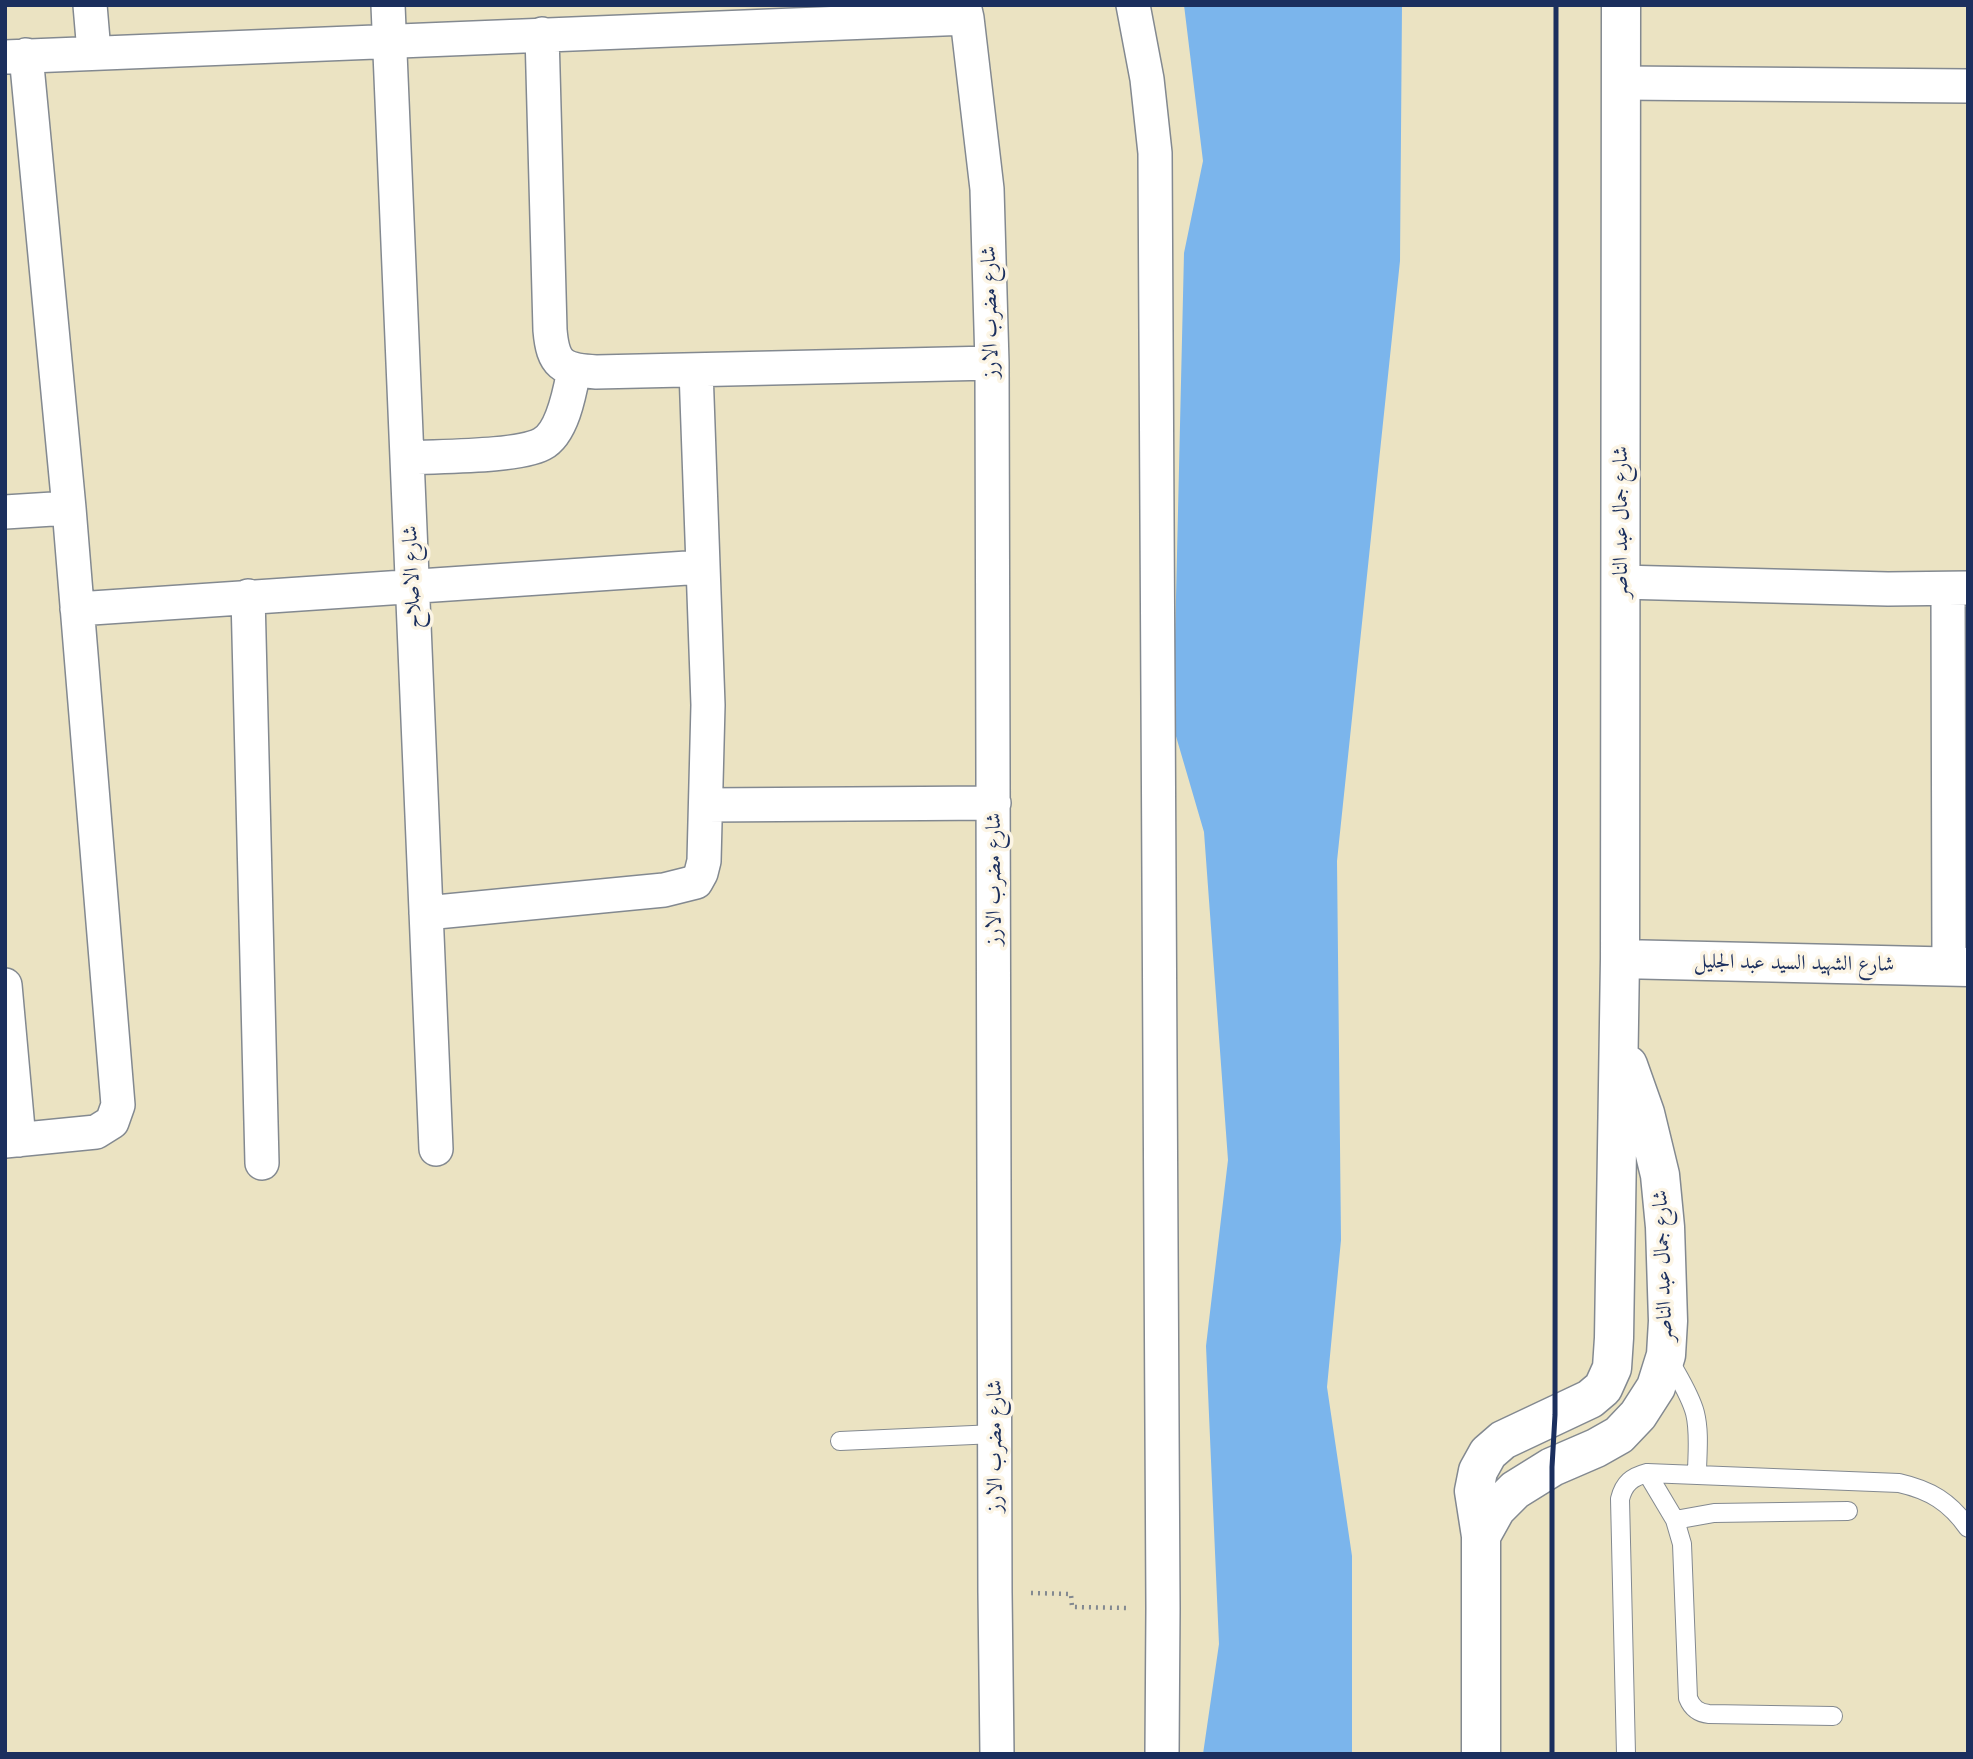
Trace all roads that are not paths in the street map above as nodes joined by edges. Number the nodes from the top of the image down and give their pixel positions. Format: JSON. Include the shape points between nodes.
{"nodes":[{"id":1,"x":90,"y":5,"type":"edge"},
{"id":2,"x":388,"y":5,"type":"edge"},
{"id":3,"x":1133,"y":5,"type":"edge"},
{"id":4,"x":1621,"y":5,"type":"edge"},
{"id":5,"x":965,"y":12,"type":"edge"},
{"id":6,"x":542,"y":34,"type":"junction"},
{"id":7,"x":389,"y":41,"type":"junction"},
{"id":8,"x":94,"y":52,"type":"junction"},
{"id":9,"x":16,"y":56,"type":"edge"},
{"id":10,"x":1621,"y":83,"type":"junction"},
{"id":11,"x":1968,"y":86,"type":"edge"},
{"id":12,"x":992,"y":363,"type":"junction"},
{"id":13,"x":574,"y":370,"type":"junction"},
{"id":14,"x":696,"y":370,"type":"junction"},
{"id":15,"x":407,"y":457,"type":"junction"},
{"id":16,"x":69,"y":508,"type":"junction"},
{"id":17,"x":5,"y":512,"type":"edge"},
{"id":18,"x":702,"y":567,"type":"junction"},
{"id":19,"x":1621,"y":582,"type":"junction"},
{"id":20,"x":413,"y":585,"type":"junction"},
{"id":21,"x":1958,"y":588,"type":"edge"},
{"id":22,"x":248,"y":596,"type":"junction"},
{"id":23,"x":77,"y":609,"type":"junction"},
{"id":24,"x":994,"y":803,"type":"junction"},
{"id":25,"x":707,"y":805,"type":"junction"},
{"id":26,"x":426,"y":913,"type":"junction"},
{"id":27,"x":1620,"y":959,"type":"junction"},
{"id":28,"x":1959,"y":967,"type":"edge"},
{"id":29,"x":5,"y":985,"type":"edge"},
{"id":30,"x":1619,"y":1038,"type":"junction"},
{"id":31,"x":12,"y":1141,"type":"edge"},
{"id":32,"x":436,"y":1149,"type":"dead end"},
{"id":33,"x":262,"y":1163,"type":"dead end"},
{"id":34,"x":1666,"y":1355,"type":"junction"},
{"id":35,"x":995,"y":1434,"type":"junction"},
{"id":36,"x":840,"y":1441,"type":"dead end"},
{"id":37,"x":1647,"y":1473,"type":"junction"},
{"id":38,"x":1697,"y":1475,"type":"junction"},
{"id":39,"x":1848,"y":1511,"type":"dead end"},
{"id":40,"x":1675,"y":1520,"type":"junction"},
{"id":41,"x":1968,"y":1528,"type":"edge"},
{"id":42,"x":1481,"y":1536,"type":"junction"},
{"id":43,"x":1833,"y":1716,"type":"dead end"},
{"id":44,"x":997,"y":1754,"type":"edge"},
{"id":45,"x":1162,"y":1754,"type":"edge"},
{"id":46,"x":1481,"y":1754,"type":"edge"},
{"id":47,"x":1626,"y":1754,"type":"edge"}],
"edges":[{"from":1,"to":8,"type":"street"},
{"from":2,"to":7,"type":"street","name":"شارع الاصلاح"},
{"from":3,"to":45,"type":"street","via":[[1155,153]]},
{"from":4,"to":10,"type":"main road","name":"شارع جمال عبد الناصر"},
{"from":5,"to":6,"type":"street"},
{"from":5,"to":12,"type":"street","name":"شارع مضرب الارز","via":[[987,189]]},
{"from":6,"to":7,"type":"street"},
{"from":6,"to":13,"type":"street","via":[[551,349],[558,362]]},
{"from":7,"to":8,"type":"street"},
{"from":7,"to":15,"type":"street","name":"شارع الاصلاح"},
{"from":8,"to":9,"type":"street"},
{"from":9,"to":16,"type":"street"},
{"from":10,"to":11,"type":"street"},
{"from":10,"to":19,"type":"main road","name":"شارع جمال عبد الناصر"},
{"from":12,"to":14,"type":"street"},
{"from":12,"to":24,"type":"street","name":"شارع مضرب الارز"},
{"from":13,"to":14,"type":"street"},
{"from":13,"to":15,"type":"street","via":[[567,405],[544,443],[503,452]]},
{"from":14,"to":18,"type":"street"},
{"from":15,"to":20,"type":"street","name":"شارع الاصلاح"},
{"from":16,"to":17,"type":"street"},
{"from":16,"to":23,"type":"street"},
{"from":18,"to":20,"type":"street"},
{"from":18,"to":25,"type":"street"},
{"from":19,"to":21,"type":"street"},
{"from":19,"to":27,"type":"main road","name":"شارع جمال عبد الناصر"},
{"from":20,"to":22,"type":"street"},
{"from":20,"to":26,"type":"street","name":"شارع الاصلاح"},
{"from":21,"to":28,"type":"street"},
{"from":22,"to":23,"type":"street"},
{"from":22,"to":33,"type":"street"},
{"from":23,"to":31,"type":"street","via":[[117,1105],[112,1122],[96,1132]]},
{"from":24,"to":25,"type":"street"},
{"from":24,"to":35,"type":"street","name":"شارع مضرب الارز"},
{"from":25,"to":26,"type":"street","via":[[701,873],[686,886]]},
{"from":26,"to":32,"type":"street","name":"شارع الاصلاح"},
{"from":27,"to":28,"type":"main road","name":"شارع الشهيد السيد عبد الجليل"},
{"from":27,"to":30,"type":"main road","name":"شارع جمال عبد الناصر"},
{"from":29,"to":31,"type":"street"},
{"from":30,"to":34,"type":"main road","name":"شارع جمال عبد الناصر","via":[[1660,1175]]},
{"from":30,"to":42,"type":"main road","name":"شارع جمال عبد الناصر","via":[[1612,1367],[1604,1388],[1590,1399],[1503,1440],[1488,1453],[1474,1492]]},
{"from":34,"to":38,"type":"lane","via":[[1695,1413]]},
{"from":34,"to":42,"type":"main road","name":"شارع جمال عبد الناصر","via":[[1656,1387],[1619,1435],[1515,1490],[1496,1509]]},
{"from":35,"to":36,"type":"lane"},
{"from":35,"to":44,"type":"street","name":"شارع مضرب الارز"},
{"from":37,"to":38,"type":"lane"},
{"from":37,"to":40,"type":"lane"},
{"from":37,"to":47,"type":"lane","via":[[1629,1481],[1620,1499]]},
{"from":38,"to":41,"type":"lane","via":[[1899,1483],[1940,1498]]},
{"from":39,"to":40,"type":"lane","via":[[1714,1513]]},
{"from":40,"to":43,"type":"lane","via":[[1684,1567],[1690,1705],[1702,1713]]},
{"from":42,"to":46,"type":"main road","name":"شارع جمال عبد الناصر"}]}
